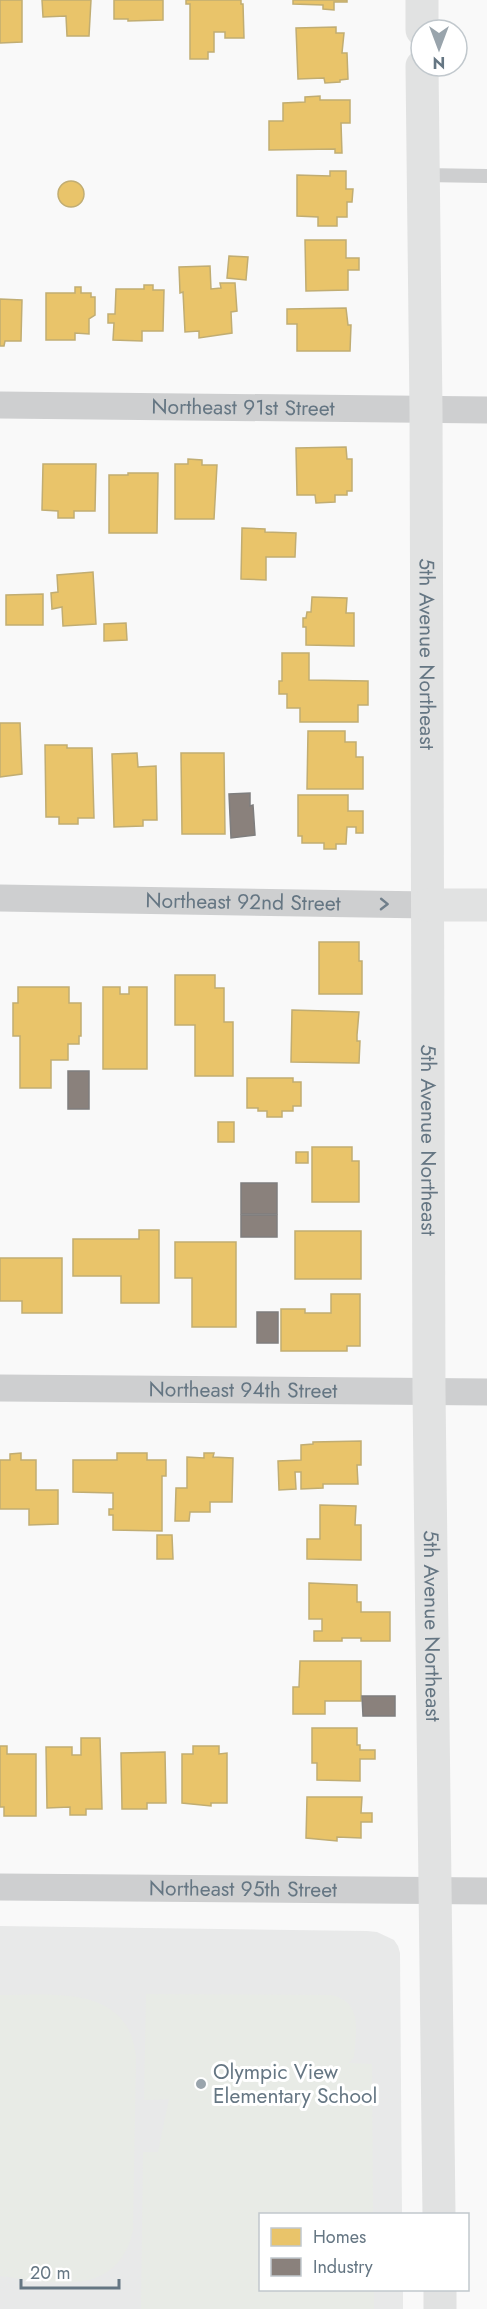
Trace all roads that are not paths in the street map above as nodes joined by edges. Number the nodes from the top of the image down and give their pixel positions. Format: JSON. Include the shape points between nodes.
{"nodes":[{"id":1,"x":422,"y":0,"type":"edge"},
{"id":2,"x":422,"y":18,"type":"edge"},
{"id":3,"x":422,"y":78,"type":"edge"},
{"id":4,"x":423,"y":175,"type":"junction"},
{"id":5,"x":487,"y":176,"type":"edge"},
{"id":6,"x":0,"y":405,"type":"edge"},
{"id":7,"x":426,"y":409,"type":"junction"},
{"id":8,"x":487,"y":410,"type":"edge"},
{"id":9,"x":0,"y":898,"type":"edge"},
{"id":10,"x":428,"y":905,"type":"junction"},
{"id":11,"x":487,"y":905,"type":"edge"},
{"id":12,"x":0,"y":1388,"type":"edge"},
{"id":13,"x":429,"y":1391,"type":"junction"},
{"id":14,"x":487,"y":1392,"type":"edge"},
{"id":15,"x":0,"y":1887,"type":"edge"},
{"id":16,"x":435,"y":1891,"type":"junction"},
{"id":17,"x":487,"y":1892,"type":"edge"},
{"id":18,"x":439,"y":2213,"type":"edge"},
{"id":19,"x":440,"y":2291,"type":"edge"},
{"id":20,"x":440,"y":2309,"type":"edge"}],
"edges":[{"from":1,"to":2,"type":"main road"},
{"from":3,"to":4,"type":"main road","name":"5th Avenue Northeast"},
{"from":4,"to":5,"type":"lane"},
{"from":4,"to":7,"type":"main road","name":"5th Avenue Northeast"},
{"from":6,"to":7,"type":"street","name":"Northeast 91st Street"},
{"from":7,"to":8,"type":"street","name":"Northeast 91st Street"},
{"from":7,"to":10,"type":"main road","name":"5th Avenue Northeast"},
{"from":9,"to":10,"type":"street","name":"Northeast 92nd Street","one_way":true},
{"from":10,"to":11,"type":"main road","name":"Northeast 92nd Street"},
{"from":10,"to":13,"type":"main road","name":"5th Avenue Northeast"},
{"from":12,"to":13,"type":"street","name":"Northeast 94th Street"},
{"from":13,"to":14,"type":"street","name":"Northeast 94th Street"},
{"from":13,"to":16,"type":"main road","name":"5th Avenue Northeast"},
{"from":15,"to":16,"type":"street","name":"Northeast 95th Street"},
{"from":16,"to":17,"type":"street","name":"Northeast 95th Street"},
{"from":16,"to":18,"type":"main road","name":"5th Avenue Northeast"},
{"from":19,"to":20,"type":"main road"}]}
